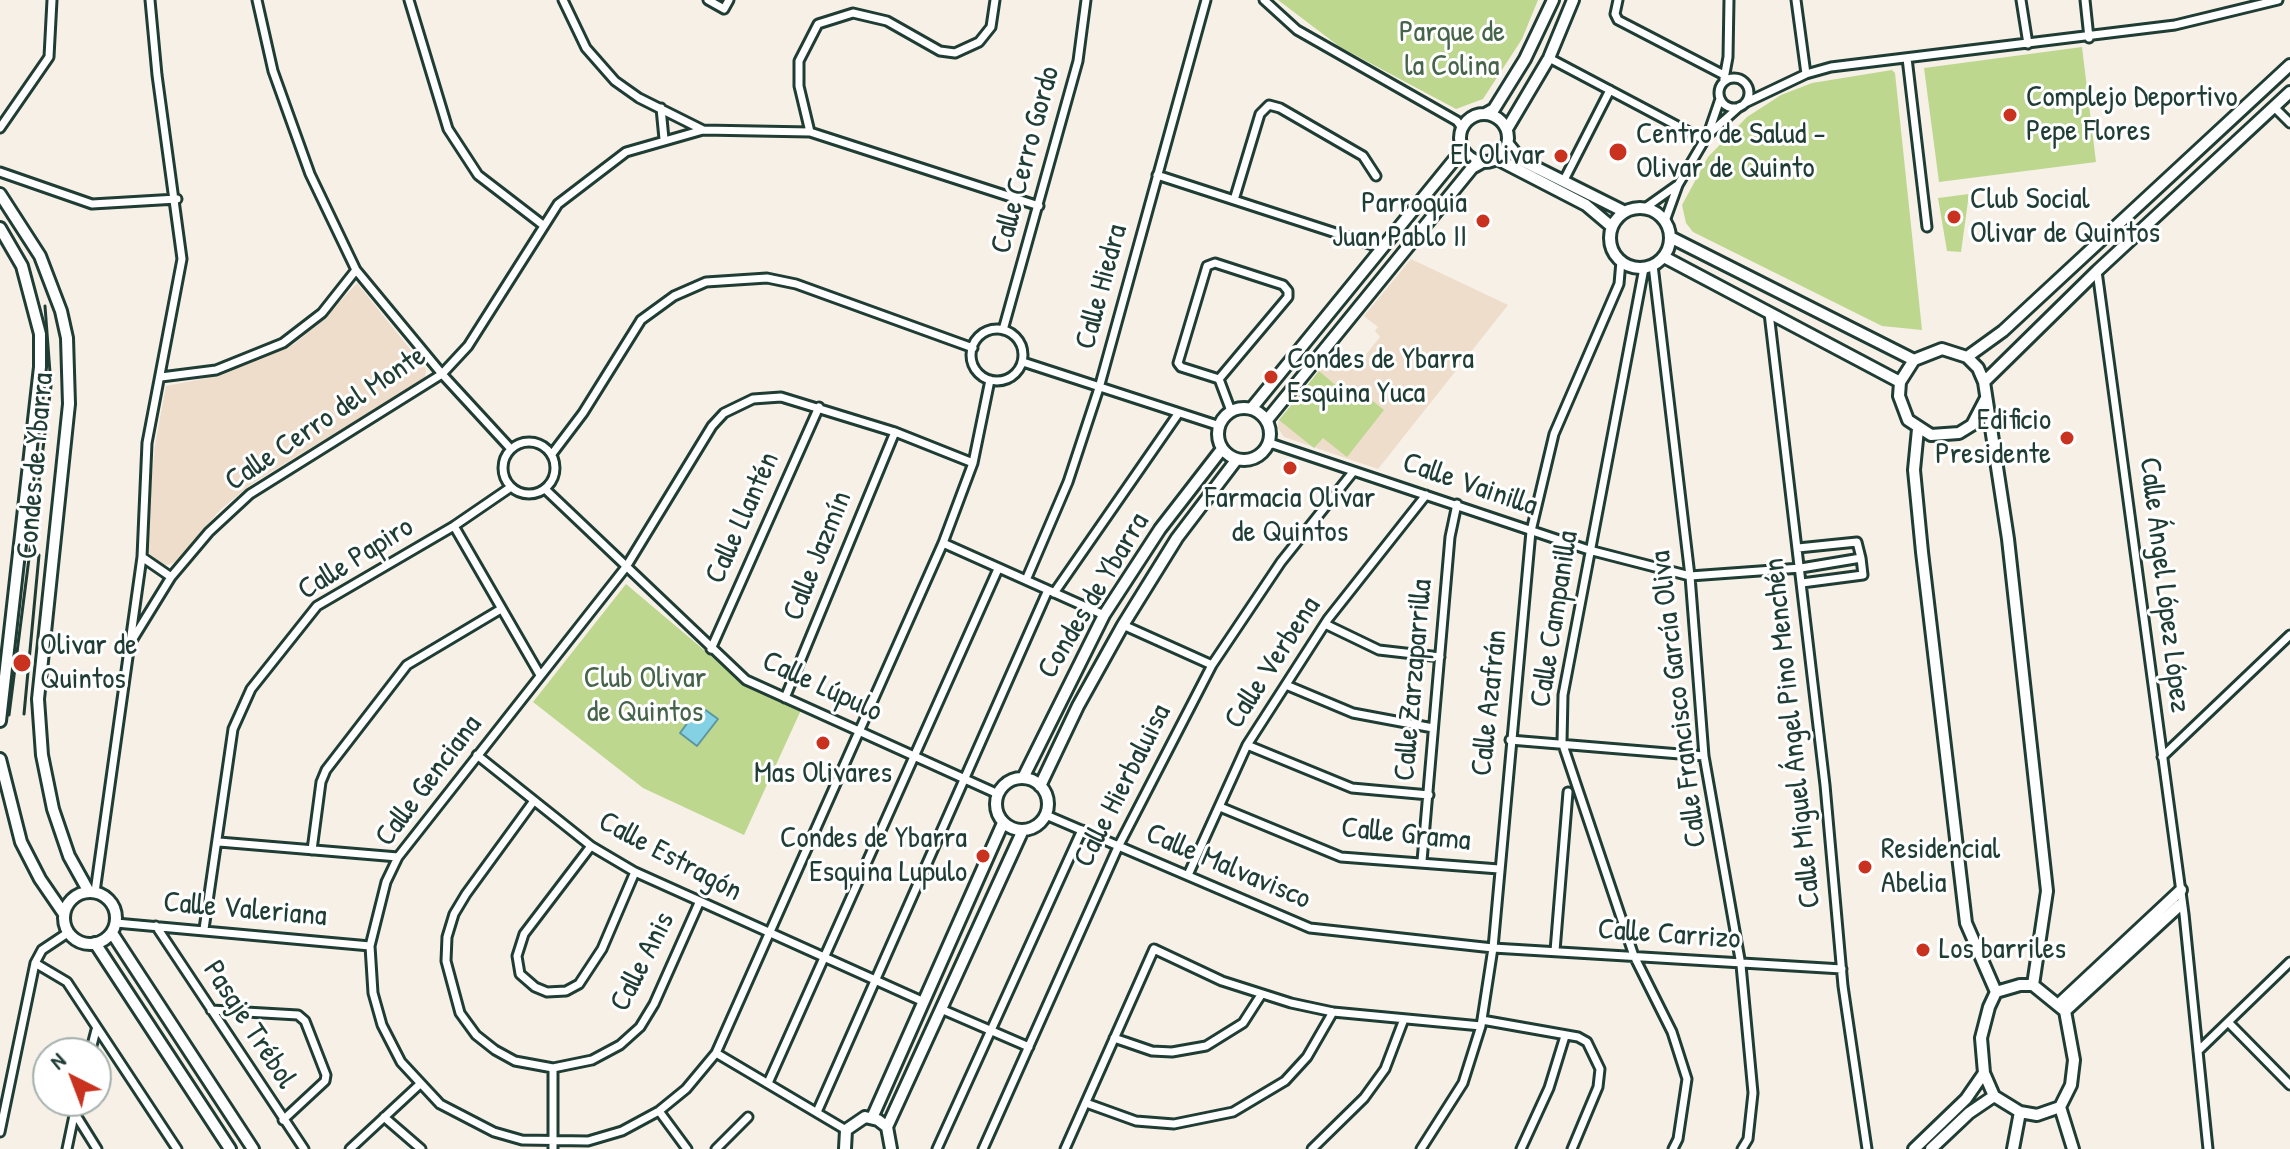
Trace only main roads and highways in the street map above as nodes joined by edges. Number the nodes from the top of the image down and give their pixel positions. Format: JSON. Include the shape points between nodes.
{"nodes":[{"id":1,"x":1553,"y":0,"type":"edge"},
{"id":2,"x":1573,"y":0,"type":"edge"},
{"id":3,"x":2290,"y":65,"type":"edge"},
{"id":4,"x":2290,"y":92,"type":"edge"},
{"id":5,"x":1485,"y":114,"type":"junction"},
{"id":6,"x":1507,"y":129,"type":"junction"},
{"id":7,"x":1508,"y":144,"type":"junction"},
{"id":8,"x":1460,"y":146,"type":"junction"},
{"id":9,"x":1497,"y":159,"type":"junction"},
{"id":10,"x":1481,"y":163,"type":"junction"},
{"id":11,"x":0,"y":194,"type":"edge"},
{"id":12,"x":1625,"y":212,"type":"junction"},
{"id":13,"x":1612,"y":227,"type":"junction"},
{"id":14,"x":0,"y":228,"type":"edge"},
{"id":15,"x":1670,"y":237,"type":"junction"},
{"id":16,"x":1664,"y":257,"type":"junction"},
{"id":17,"x":1967,"y":357,"type":"junction"},
{"id":18,"x":1914,"y":360,"type":"junction"},
{"id":19,"x":1900,"y":382,"type":"junction"},
{"id":20,"x":1984,"y":382,"type":"junction"},
{"id":21,"x":1985,"y":400,"type":"junction"},
{"id":22,"x":1251,"y":409,"type":"junction"},
{"id":23,"x":1267,"y":420,"type":"junction"},
{"id":24,"x":1918,"y":429,"type":"junction"},
{"id":25,"x":1222,"y":449,"type":"junction"},
{"id":26,"x":1237,"y":459,"type":"junction"},
{"id":27,"x":0,"y":721,"type":"edge"},
{"id":28,"x":0,"y":759,"type":"edge"},
{"id":29,"x":1023,"y":778,"type":"junction"},
{"id":30,"x":1040,"y":786,"type":"junction"},
{"id":31,"x":1003,"y":823,"type":"junction"},
{"id":32,"x":1023,"y":830,"type":"junction"},
{"id":33,"x":2181,"y":890,"type":"road end"},
{"id":34,"x":92,"y":892,"type":"junction"},
{"id":35,"x":2180,"y":905,"type":"road end"},
{"id":36,"x":64,"y":914,"type":"junction"},
{"id":37,"x":114,"y":928,"type":"junction"},
{"id":38,"x":95,"y":943,"type":"junction"},
{"id":39,"x":2033,"y":985,"type":"junction"},
{"id":40,"x":1996,"y":992,"type":"junction"},
{"id":41,"x":2062,"y":1007,"type":"junction"},
{"id":42,"x":1984,"y":1073,"type":"junction"},
{"id":43,"x":1994,"y":1096,"type":"junction"},
{"id":44,"x":2060,"y":1107,"type":"junction"},
{"id":45,"x":2020,"y":1112,"type":"junction"},
{"id":46,"x":872,"y":1118,"type":"junction"},
{"id":47,"x":887,"y":1127,"type":"junction"},
{"id":48,"x":230,"y":1149,"type":"edge"},
{"id":49,"x":253,"y":1149,"type":"edge"},
{"id":50,"x":845,"y":1149,"type":"edge"},
{"id":51,"x":891,"y":1149,"type":"edge"},
{"id":52,"x":1914,"y":1149,"type":"edge"},
{"id":53,"x":1931,"y":1149,"type":"edge"},
{"id":54,"x":2013,"y":1149,"type":"edge"},
{"id":55,"x":2073,"y":1149,"type":"edge"}],
"edges":[{"from":1,"to":5,"type":"main road","via":[[1520,67],[1494,109]]},
{"from":2,"to":6,"type":"main road","via":[[1549,58]]},
{"from":3,"to":17,"type":"main road","via":[[2003,331]]},
{"from":4,"to":20,"type":"main road"},
{"from":5,"to":6,"type":"main road","via":[[1498,118]]},
{"from":5,"to":8,"type":"main road","via":[[1462,123]]},
{"from":6,"to":7,"type":"main road"},
{"from":7,"to":9,"type":"main road"},
{"from":7,"to":12,"type":"main road","via":[[1521,160]]},
{"from":8,"to":10,"type":"main road"},
{"from":8,"to":22,"type":"main road","via":[[1458,155]]},
{"from":9,"to":10,"type":"main road"},
{"from":9,"to":13,"type":"main road","via":[[1586,205]]},
{"from":10,"to":23,"type":"main road","via":[[1468,171]]},
{"from":11,"to":34,"type":"main road","name":"Condes de Ybarra","via":[[40,256],[67,338],[69,404],[39,676],[39,730],[58,827]]},
{"from":12,"to":13,"type":"main road"},
{"from":12,"to":15,"type":"main road","via":[[1645,208],[1665,221]]},
{"from":13,"to":16,"type":"main road","via":[[1611,246],[1621,261],[1648,266]]},
{"from":14,"to":27,"type":"main road","name":"Condes de Ybarra","via":[[22,266],[40,334]]},
{"from":15,"to":16,"type":"main road"},
{"from":15,"to":18,"type":"main road"},
{"from":16,"to":19,"type":"main road"},
{"from":17,"to":18,"type":"main road","via":[[1942,349]]},
{"from":17,"to":20,"type":"main road"},
{"from":18,"to":19,"type":"main road"},
{"from":19,"to":24,"type":"main road","via":[[1902,408]]},
{"from":20,"to":21,"type":"main road"},
{"from":21,"to":24,"type":"main road","via":[[1972,425],[1959,433],[1945,436]]},
{"from":21,"to":39,"type":"main road","via":[[2008,539],[2047,891]]},
{"from":22,"to":23,"type":"main road"},
{"from":22,"to":25,"type":"main road","via":[[1231,411],[1220,426]]},
{"from":23,"to":26,"type":"main road","via":[[1268,445],[1259,456]]},
{"from":24,"to":40,"type":"main road","via":[[1914,470],[1966,923]]},
{"from":25,"to":26,"type":"main road"},
{"from":25,"to":29,"type":"main road","name":"Condes de Ybarra","via":[[1160,529],[1104,615]]},
{"from":26,"to":30,"type":"main road","name":"Condes de Ybarra","via":[[1177,538],[1123,625]]},
{"from":28,"to":36,"type":"main road","via":[[21,842]]},
{"from":29,"to":30,"type":"main road"},
{"from":29,"to":31,"type":"main road","via":[[1008,782],[998,794],[996,809]]},
{"from":30,"to":32,"type":"main road","via":[[1047,799],[1046,815]]},
{"from":31,"to":32,"type":"main road"},
{"from":31,"to":46,"type":"main road"},
{"from":32,"to":47,"type":"main road"},
{"from":33,"to":41,"type":"main road"},
{"from":34,"to":36,"type":"main road","via":[[73,899]]},
{"from":34,"to":37,"type":"main road","via":[[114,907]]},
{"from":35,"to":41,"type":"main road"},
{"from":36,"to":38,"type":"main road","via":[[69,932],[80,942]]},
{"from":37,"to":38,"type":"main road"},
{"from":37,"to":49,"type":"main road"},
{"from":38,"to":48,"type":"main road"},
{"from":39,"to":40,"type":"main road"},
{"from":39,"to":41,"type":"main road"},
{"from":40,"to":42,"type":"main road","via":[[1984,1019]]},
{"from":41,"to":44,"type":"main road","via":[[2074,1069]]},
{"from":42,"to":43,"type":"main road"},
{"from":42,"to":52,"type":"main road","via":[[1966,1099]]},
{"from":43,"to":45,"type":"main road"},
{"from":43,"to":53,"type":"main road"},
{"from":44,"to":45,"type":"main road","via":[[2037,1115]]},
{"from":44,"to":55,"type":"main road"},
{"from":45,"to":54,"type":"main road"},
{"from":46,"to":47,"type":"main road"},
{"from":46,"to":50,"type":"main road","via":[[857,1120],[846,1130]]},
{"from":47,"to":51,"type":"main road"}]}
